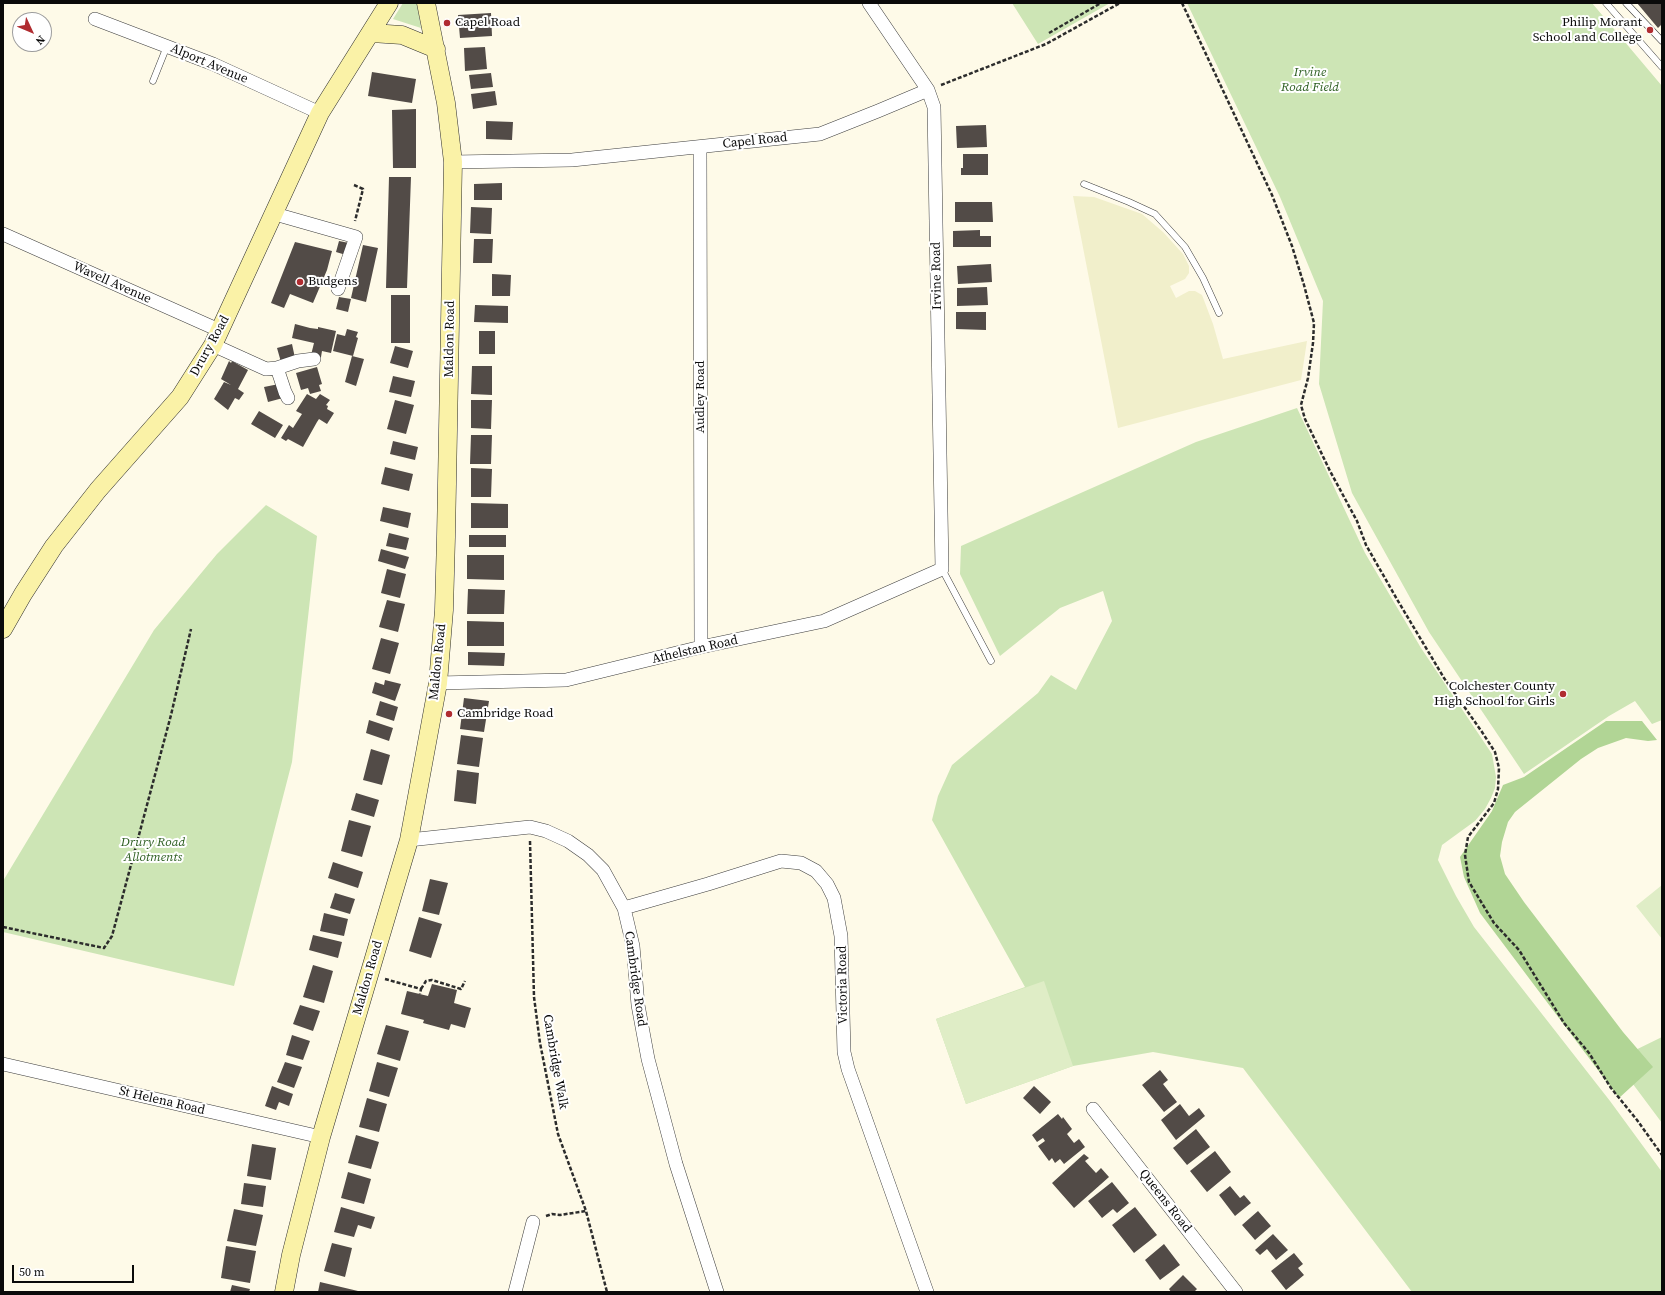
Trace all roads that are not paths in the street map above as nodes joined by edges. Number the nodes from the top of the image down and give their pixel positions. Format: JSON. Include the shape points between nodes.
{"nodes":[{"id":1,"x":389,"y":3,"type":"edge"},
{"id":2,"x":869,"y":3,"type":"edge"},
{"id":3,"x":1606,"y":3,"type":"edge"},
{"id":4,"x":1626,"y":3,"type":"edge"},
{"id":5,"x":428,"y":9,"type":"edge"},
{"id":6,"x":95,"y":19,"type":"dead end"},
{"id":7,"x":371,"y":33,"type":"junction"},
{"id":8,"x":1662,"y":41,"type":"edge"},
{"id":9,"x":167,"y":46,"type":"junction"},
{"id":10,"x":436,"y":49,"type":"junction"},
{"id":11,"x":1662,"y":67,"type":"edge"},
{"id":12,"x":153,"y":81,"type":"dead end"},
{"id":13,"x":928,"y":90,"type":"junction"},
{"id":14,"x":320,"y":113,"type":"junction"},
{"id":15,"x":700,"y":147,"type":"junction"},
{"id":16,"x":453,"y":162,"type":"junction"},
{"id":17,"x":1084,"y":184,"type":"dead end"},
{"id":18,"x":274,"y":214,"type":"junction"},
{"id":19,"x":3,"y":234,"type":"edge"},
{"id":20,"x":338,"y":289,"type":"dead end"},
{"id":21,"x":1219,"y":313,"type":"dead end"},
{"id":22,"x":217,"y":338,"type":"junction"},
{"id":23,"x":314,"y":359,"type":"dead end"},
{"id":24,"x":278,"y":368,"type":"junction"},
{"id":25,"x":288,"y":398,"type":"dead end"},
{"id":26,"x":942,"y":569,"type":"junction"},
{"id":27,"x":3,"y":629,"type":"edge"},
{"id":28,"x":701,"y":647,"type":"junction"},
{"id":29,"x":992,"y":661,"type":"dead end"},
{"id":30,"x":438,"y":683,"type":"junction"},
{"id":31,"x":409,"y":840,"type":"junction"},
{"id":32,"x":624,"y":908,"type":"junction"},
{"id":33,"x":3,"y":1064,"type":"edge"},
{"id":34,"x":1093,"y":1109,"type":"dead end"},
{"id":35,"x":321,"y":1137,"type":"junction"},
{"id":36,"x":533,"y":1222,"type":"road end"},
{"id":37,"x":284,"y":1292,"type":"edge"},
{"id":38,"x":514,"y":1292,"type":"edge"},
{"id":39,"x":716,"y":1292,"type":"edge"},
{"id":40,"x":927,"y":1292,"type":"edge"},
{"id":41,"x":1236,"y":1292,"type":"edge"}],
"edges":[{"from":1,"to":7,"type":"main road","name":"Drury Road"},
{"from":2,"to":13,"type":"street","name":"Irvine Road"},
{"from":3,"to":11,"type":"lane"},
{"from":4,"to":8,"type":"lane"},
{"from":5,"to":10,"type":"main road","name":"Maldon Road"},
{"from":6,"to":9,"type":"street","name":"Alport Avenue"},
{"from":7,"to":10,"type":"main road","via":[[402,35]]},
{"from":7,"to":14,"type":"main road","name":"Drury Road"},
{"from":9,"to":12,"type":"lane"},
{"from":9,"to":14,"type":"street","name":"Alport Avenue"},
{"from":10,"to":16,"type":"main road","name":"Maldon Road"},
{"from":13,"to":15,"type":"street","name":"Capel Road","via":[[820,134]]},
{"from":13,"to":26,"type":"street","name":"Irvine Road","via":[[934,107]]},
{"from":14,"to":18,"type":"main road","name":"Drury Road"},
{"from":15,"to":16,"type":"street","name":"Capel Road","via":[[572,160]]},
{"from":15,"to":28,"type":"street","name":"Audley Road"},
{"from":16,"to":30,"type":"main road","name":"Maldon Road","via":[[444,610]]},
{"from":17,"to":21,"type":"lane","via":[[1155,214],[1185,247]]},
{"from":18,"to":20,"type":"street","via":[[356,237]]},
{"from":18,"to":22,"type":"main road","name":"Drury Road"},
{"from":19,"to":22,"type":"street","name":"Wavell Avenue"},
{"from":22,"to":24,"type":"street","name":"Wavell Avenue","via":[[266,369]]},
{"from":22,"to":27,"type":"main road","name":"Drury Road","via":[[180,397],[98,490],[54,546]]},
{"from":23,"to":24,"type":"street"},
{"from":24,"to":25,"type":"street"},
{"from":26,"to":28,"type":"street","name":"Athelstan Road","via":[[824,622]]},
{"from":26,"to":29,"type":"lane"},
{"from":28,"to":30,"type":"street","name":"Athelstan Road","via":[[566,680]]},
{"from":30,"to":31,"type":"main road","name":"Maldon Road"},
{"from":31,"to":32,"type":"street","name":"Cambridge Road","via":[[530,827],[546,831],[568,841],[588,855],[603,870]]},
{"from":31,"to":35,"type":"main road","name":"Maldon Road"},
{"from":32,"to":39,"type":"street","name":"Cambridge Road","via":[[633,946],[638,1005],[648,1060],[676,1164]]},
{"from":32,"to":40,"type":"street","name":"Victoria Road","via":[[781,861],[802,863],[816,871],[827,884],[834,898],[842,936],[844,1052],[848,1069]]},
{"from":33,"to":35,"type":"street","name":"St Helena Road"},
{"from":34,"to":41,"type":"street","name":"Queens Road"},
{"from":35,"to":37,"type":"main road","name":"Maldon Road"},
{"from":36,"to":38,"type":"street"}]}
